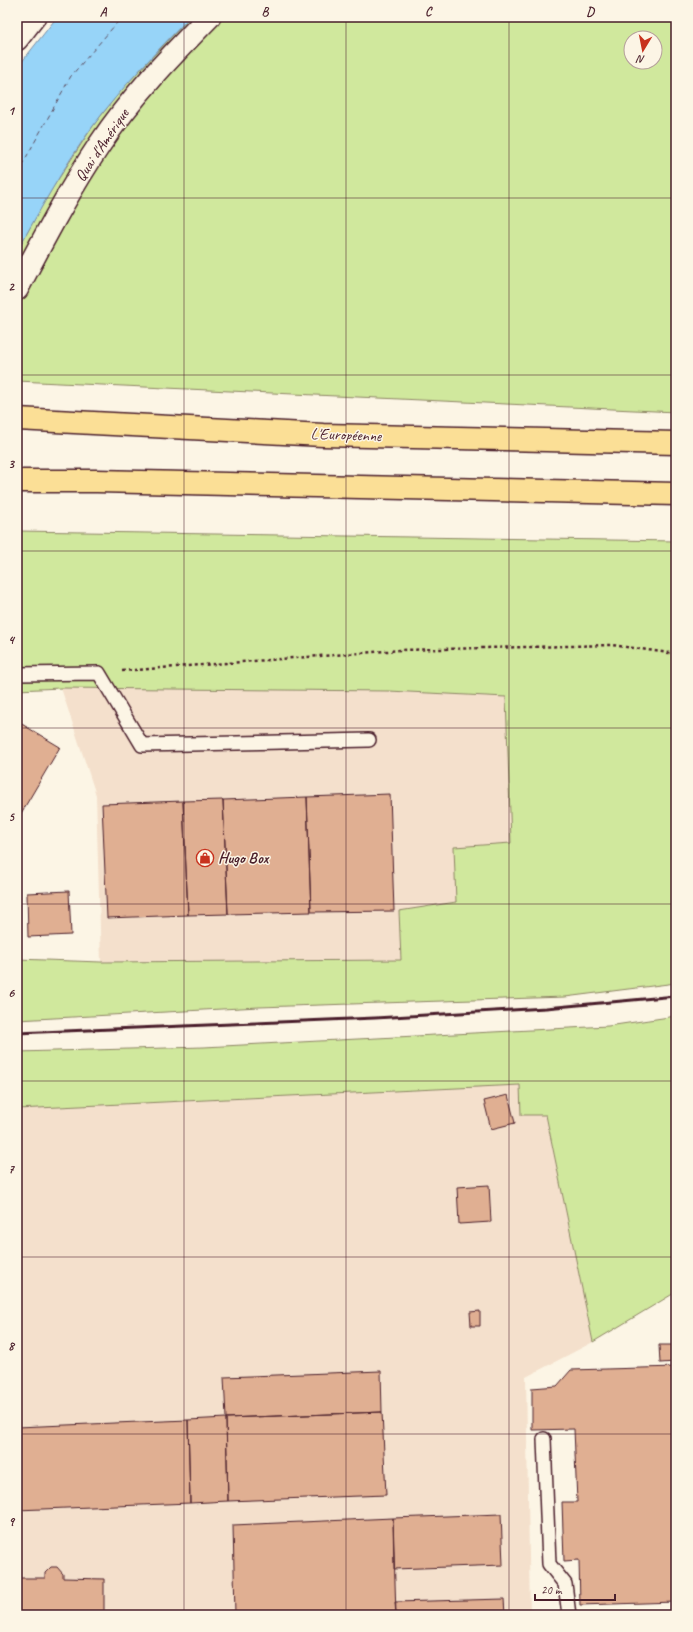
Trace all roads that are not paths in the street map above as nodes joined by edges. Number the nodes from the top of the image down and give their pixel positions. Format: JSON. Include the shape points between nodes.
{"nodes":[{"id":1,"x":34,"y":17,"type":"edge"},
{"id":2,"x":209,"y":17,"type":"edge"},
{"id":3,"x":17,"y":39,"type":"edge"},
{"id":4,"x":17,"y":289,"type":"edge"},
{"id":5,"x":17,"y":419,"type":"edge"},
{"id":6,"x":676,"y":443,"type":"edge"},
{"id":7,"x":17,"y":481,"type":"edge"},
{"id":8,"x":676,"y":494,"type":"edge"},
{"id":9,"x":17,"y":674,"type":"edge"},
{"id":10,"x":369,"y":740,"type":"dead end"},
{"id":11,"x":544,"y":1439,"type":"dead end"},
{"id":12,"x":569,"y":1615,"type":"edge"}],
"edges":[{"from":1,"to":3,"type":"street"},
{"from":2,"to":4,"type":"street","name":"Quai d'Amérique","via":[[149,80],[100,144],[57,215]]},
{"from":5,"to":6,"type":"highway","name":"L'Européenne","via":[[323,435]]},
{"from":7,"to":8,"type":"highway"},
{"from":9,"to":10,"type":"lane","via":[[100,673],[142,745]]},
{"from":11,"to":12,"type":"lane","via":[[549,1564],[565,1584]]}]}
